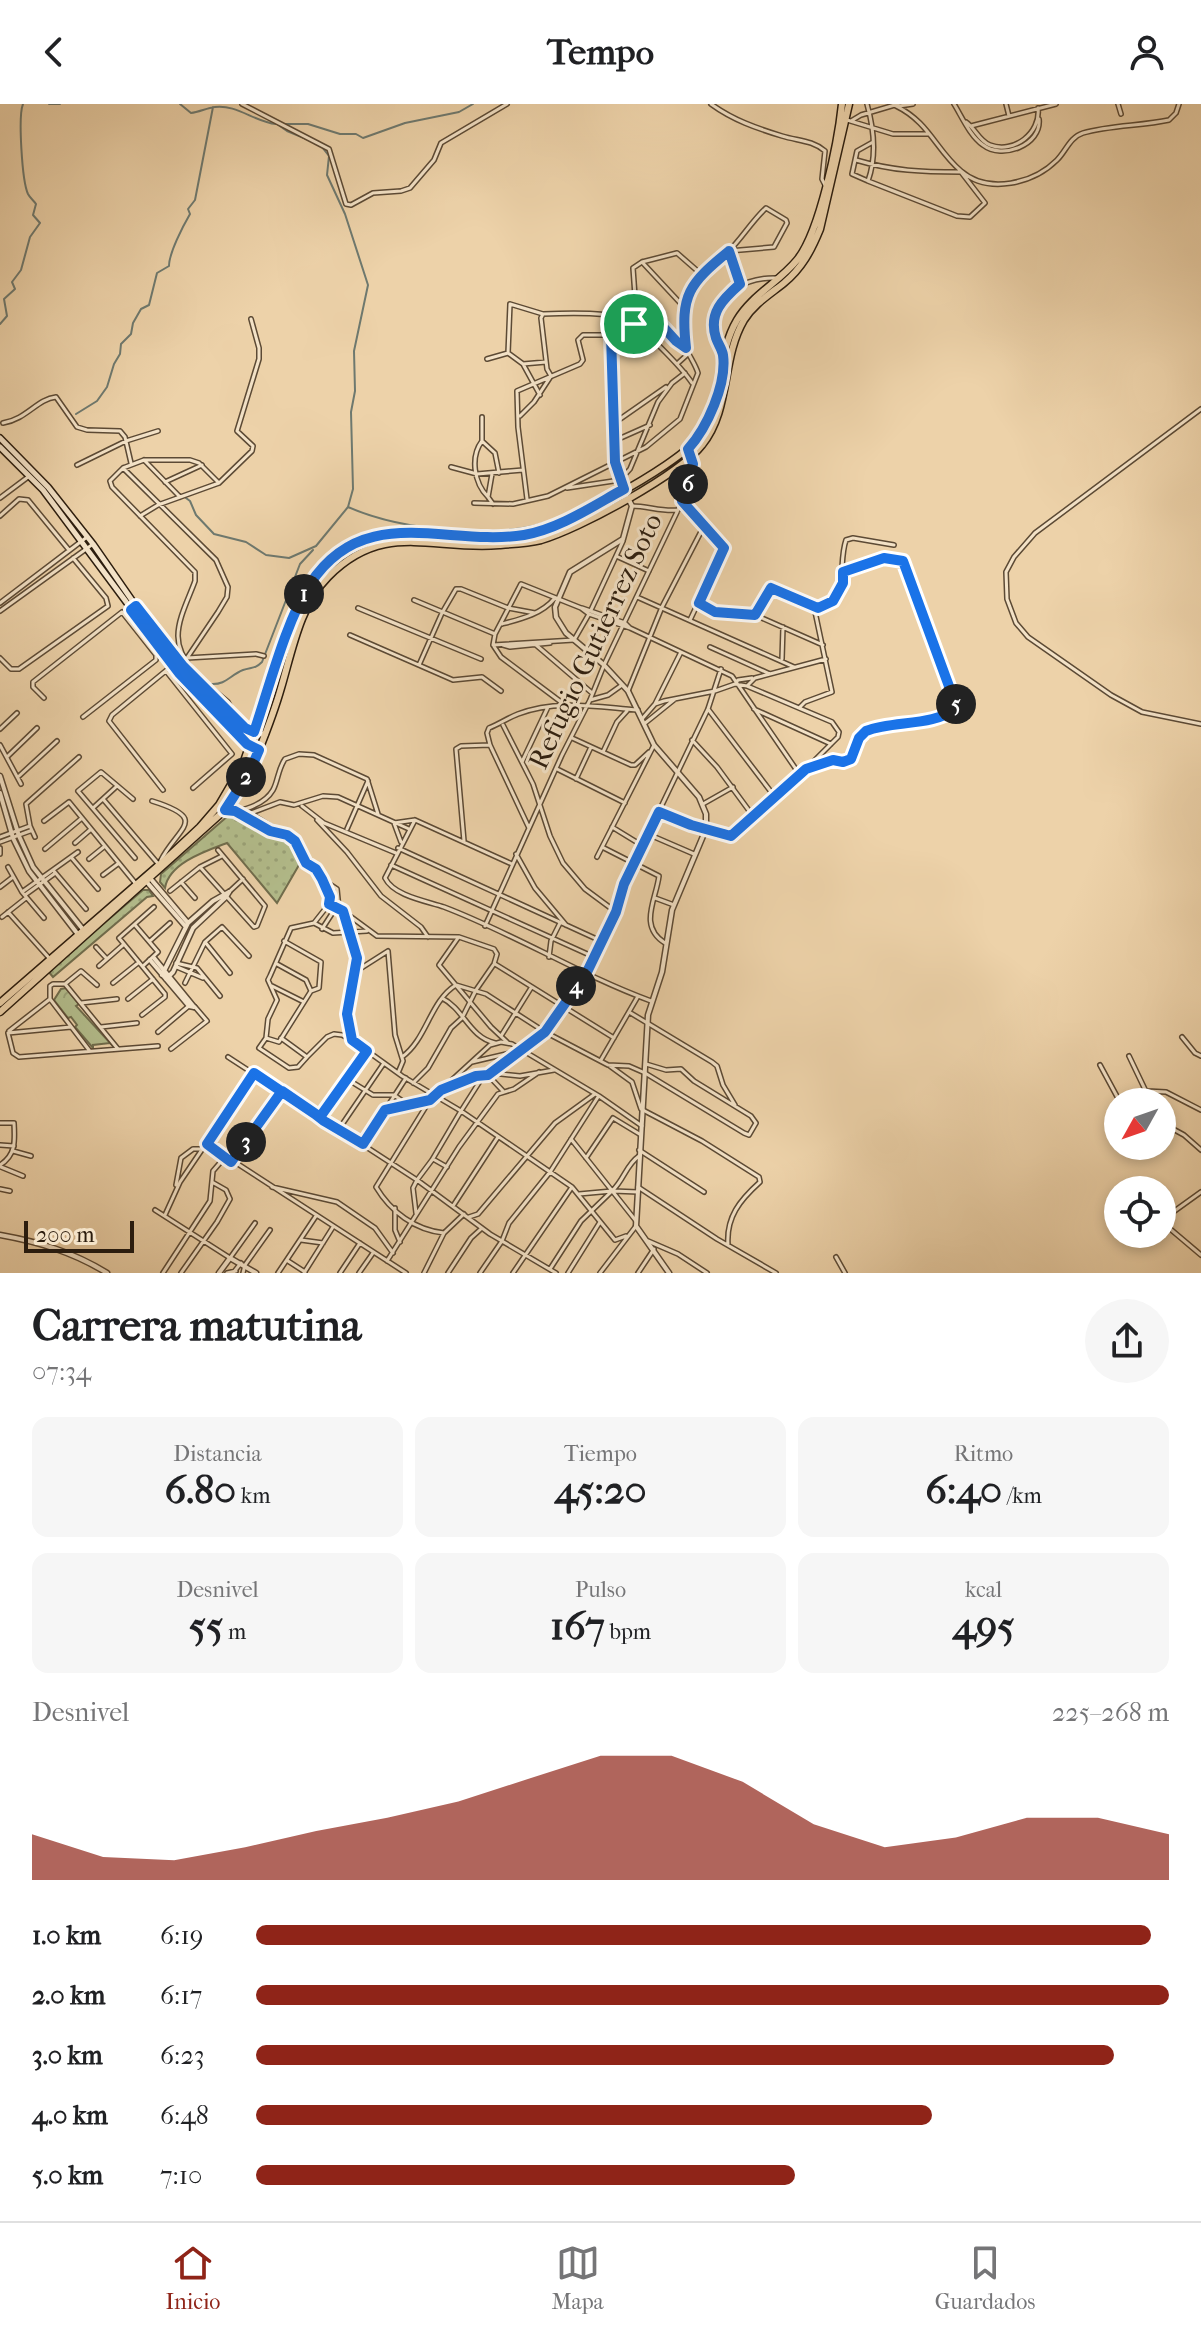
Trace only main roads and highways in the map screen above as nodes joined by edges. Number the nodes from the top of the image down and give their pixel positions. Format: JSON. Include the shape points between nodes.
{"nodes":[{"id":1,"x":842,"y":104,"type":"edge"},
{"id":2,"x":849,"y":104,"type":"edge"},
{"id":3,"x":837,"y":147,"type":"junction"},
{"id":4,"x":0,"y":438,"type":"edge"},
{"id":5,"x":0,"y":447,"type":"edge"},
{"id":6,"x":32,"y":474,"type":"junction"},
{"id":7,"x":526,"y":538,"type":"junction"},
{"id":8,"x":131,"y":610,"type":"junction"},
{"id":9,"x":254,"y":732,"type":"junction"},
{"id":10,"x":265,"y":735,"type":"junction"},
{"id":11,"x":249,"y":746,"type":"junction"},
{"id":12,"x":259,"y":750,"type":"junction"},
{"id":13,"x":202,"y":830,"type":"junction"},
{"id":14,"x":147,"y":879,"type":"junction"},
{"id":15,"x":82,"y":934,"type":"junction"},
{"id":16,"x":40,"y":972,"type":"junction"},
{"id":17,"x":0,"y":1003,"type":"edge"},
{"id":18,"x":0,"y":1012,"type":"edge"}],
"edges":[{"from":1,"to":3,"type":"main road"},
{"from":2,"to":3,"type":"main road","via":[[849,120]]},
{"from":3,"to":7,"type":"main road","via":[[806,247],[737,320],[713,408],[688,449],[624,489]]},
{"from":3,"to":7,"type":"main road","via":[[813,247],[799,268],[746,318],[734,344],[721,409],[704,443],[667,475],[572,528]]},
{"from":4,"to":6,"type":"main road"},
{"from":5,"to":6,"type":"main road"},
{"from":6,"to":8,"type":"main road"},
{"from":6,"to":8,"type":"main road","via":[[93,544]]},
{"from":7,"to":9,"type":"main road","via":[[391,532],[334,557],[301,598]]},
{"from":7,"to":10,"type":"main road","via":[[495,546],[397,541],[371,548],[340,567],[312,599]]},
{"from":8,"to":9,"type":"main road","via":[[228,712]]},
{"from":8,"to":11,"type":"main road","via":[[173,665]]},
{"from":9,"to":10,"type":"main road"},
{"from":9,"to":11,"type":"main road"},
{"from":10,"to":12,"type":"main road"},
{"from":11,"to":12,"type":"main road"},
{"from":11,"to":13,"type":"main road"},
{"from":12,"to":13,"type":"main road","via":[[225,810]]},
{"from":13,"to":14,"type":"main road"},
{"from":14,"to":15,"type":"main road"},
{"from":14,"to":15,"type":"main road"},
{"from":15,"to":16,"type":"main road"},
{"from":15,"to":16,"type":"main road"},
{"from":16,"to":17,"type":"main road"},
{"from":16,"to":18,"type":"main road"}]}
